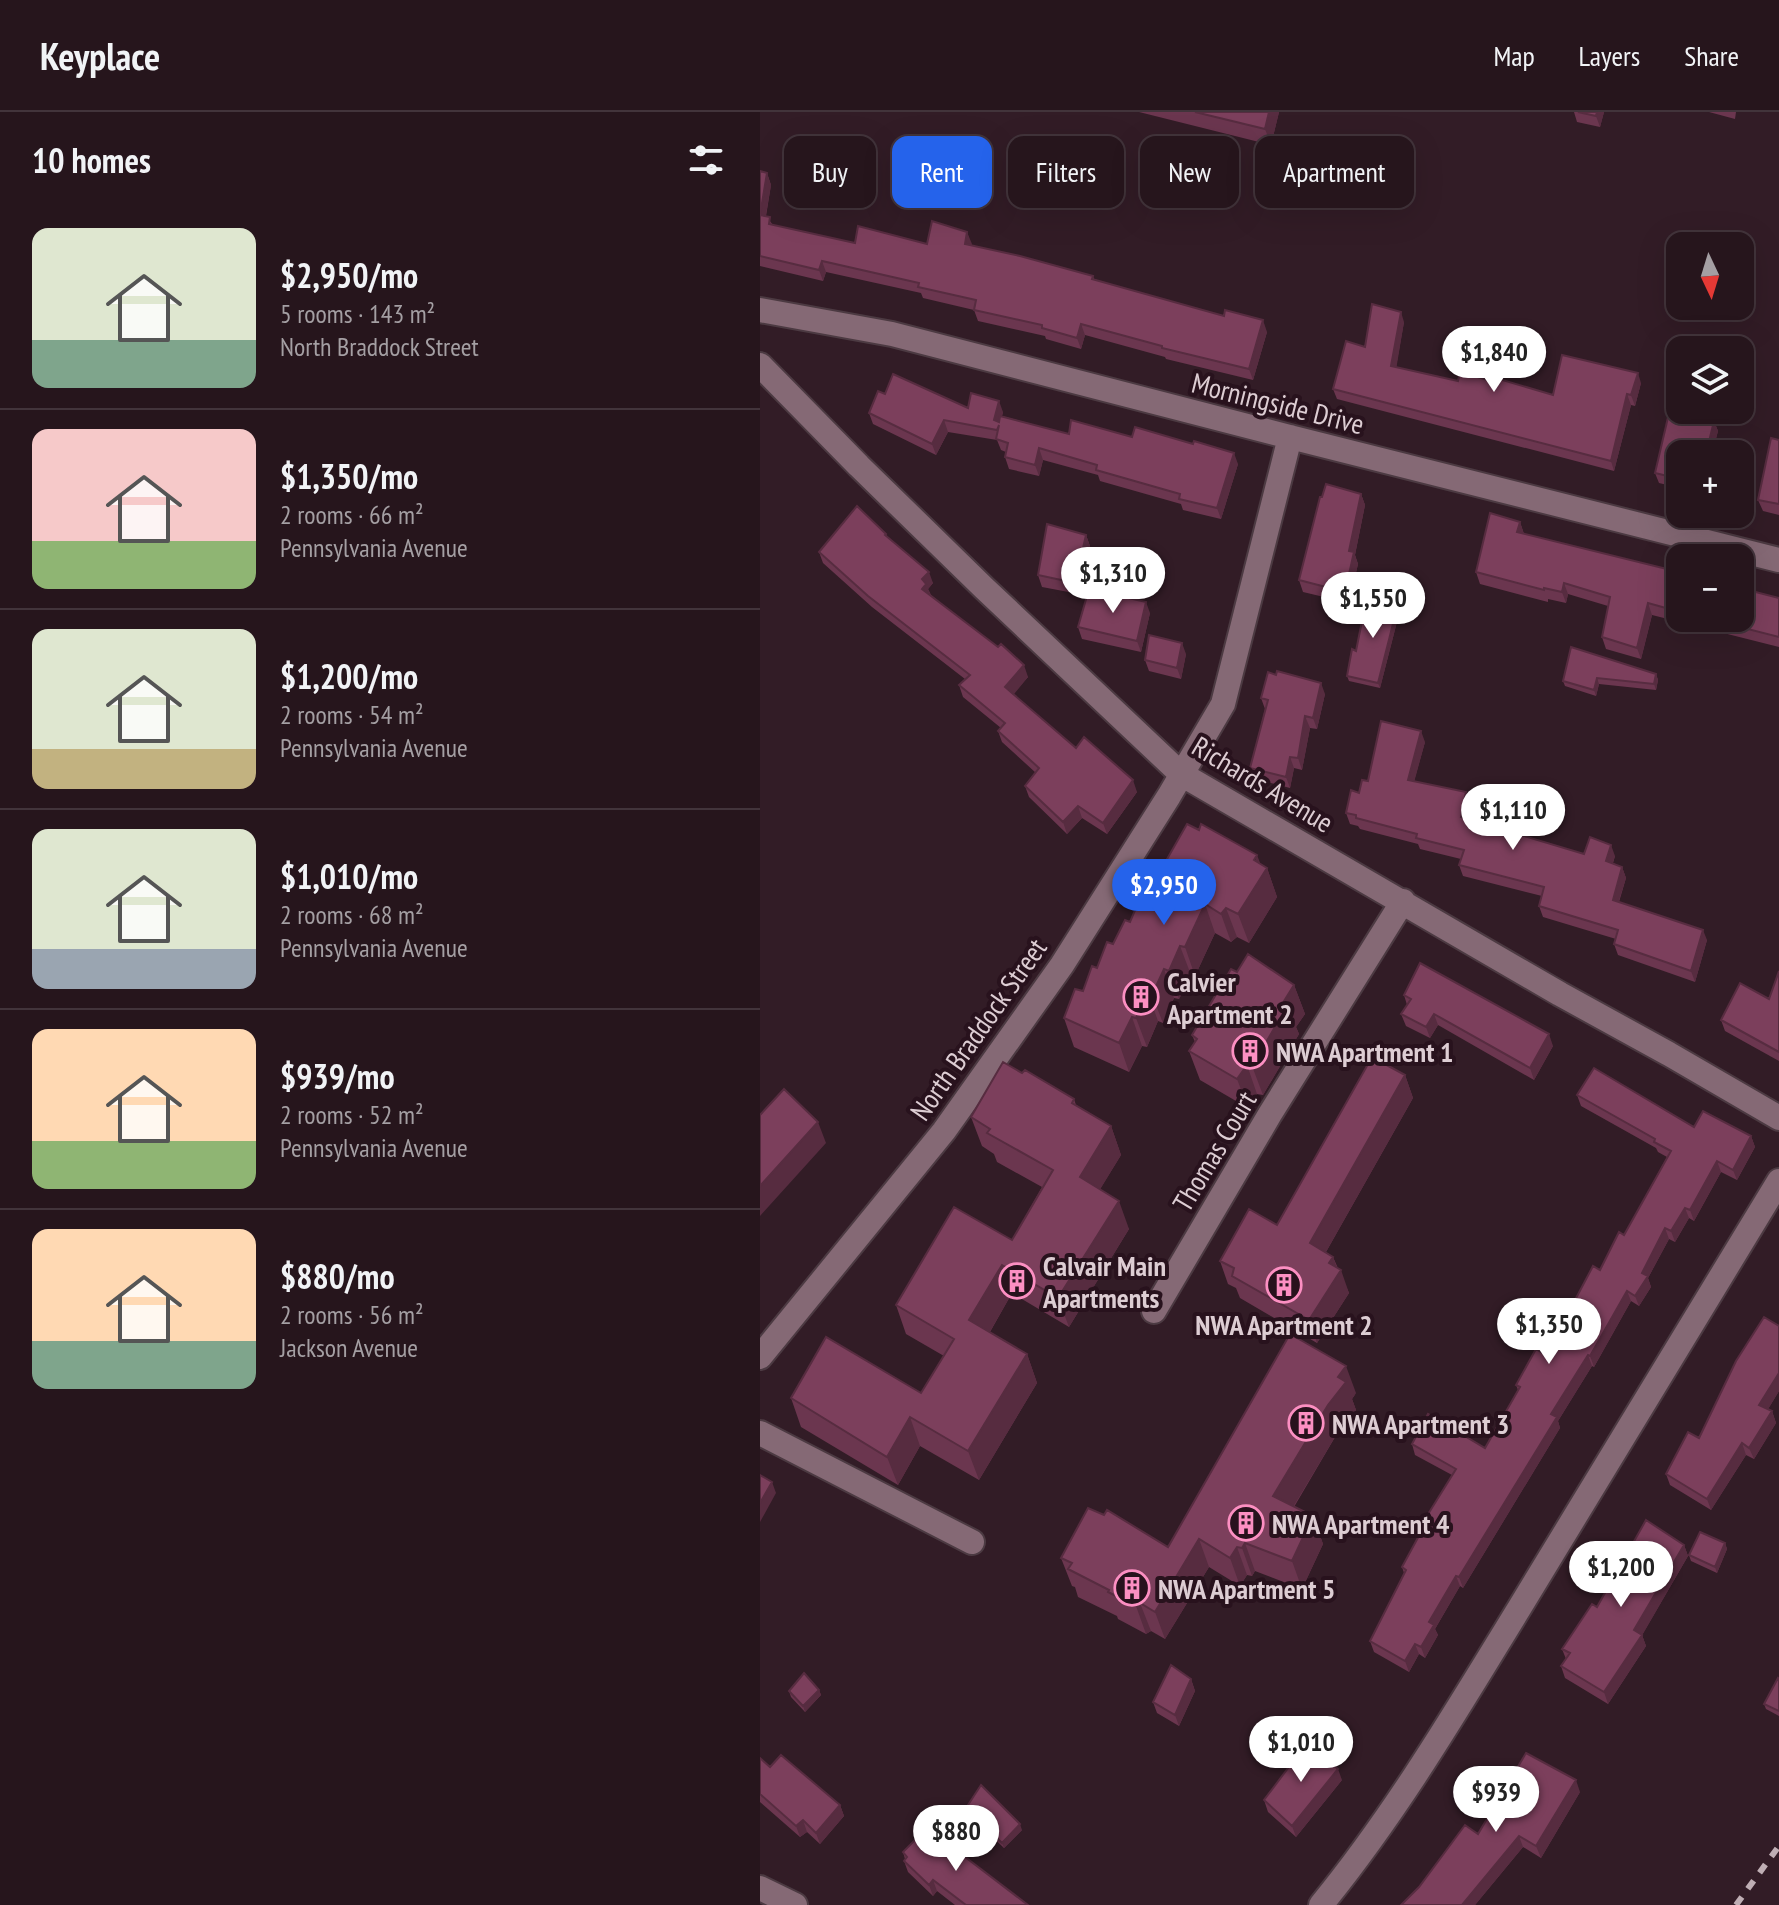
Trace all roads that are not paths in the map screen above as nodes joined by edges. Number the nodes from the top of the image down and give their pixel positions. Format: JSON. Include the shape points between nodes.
{"nodes":[{"id":1,"x":760,"y":310,"type":"edge"},
{"id":2,"x":760,"y":365,"type":"edge"},
{"id":3,"x":1290,"y":437,"type":"junction"},
{"id":4,"x":1779,"y":560,"type":"edge"},
{"id":5,"x":1181,"y":774,"type":"junction"},
{"id":6,"x":1403,"y":901,"type":"junction"},
{"id":7,"x":1779,"y":1118,"type":"edge"},
{"id":8,"x":1779,"y":1181,"type":"edge"},
{"id":9,"x":1154,"y":1311,"type":"dead end"},
{"id":10,"x":760,"y":1357,"type":"edge"},
{"id":11,"x":760,"y":1433,"type":"edge"},
{"id":12,"x":972,"y":1542,"type":"dead end"},
{"id":13,"x":760,"y":1888,"type":"edge"},
{"id":14,"x":795,"y":1905,"type":"edge"},
{"id":15,"x":1321,"y":1905,"type":"edge"}],
"edges":[{"from":1,"to":3,"type":"street","name":"Morningside Drive","via":[[892,334]]},
{"from":2,"to":5,"type":"street","name":"Richards Avenue"},
{"from":3,"to":4,"type":"street","name":"Morningside Drive"},
{"from":3,"to":5,"type":"street","name":"North Braddock Street","via":[[1223,704]]},
{"from":5,"to":6,"type":"street","name":"Richards Avenue"},
{"from":5,"to":10,"type":"street","name":"North Braddock Street","via":[[1062,965],[944,1131]]},
{"from":6,"to":7,"type":"street","name":"Richards Avenue"},
{"from":6,"to":9,"type":"street","name":"Thomas Court"},
{"from":8,"to":15,"type":"street","via":[[1410,1782]]},
{"from":11,"to":12,"type":"street"},
{"from":13,"to":14,"type":"street"}]}
